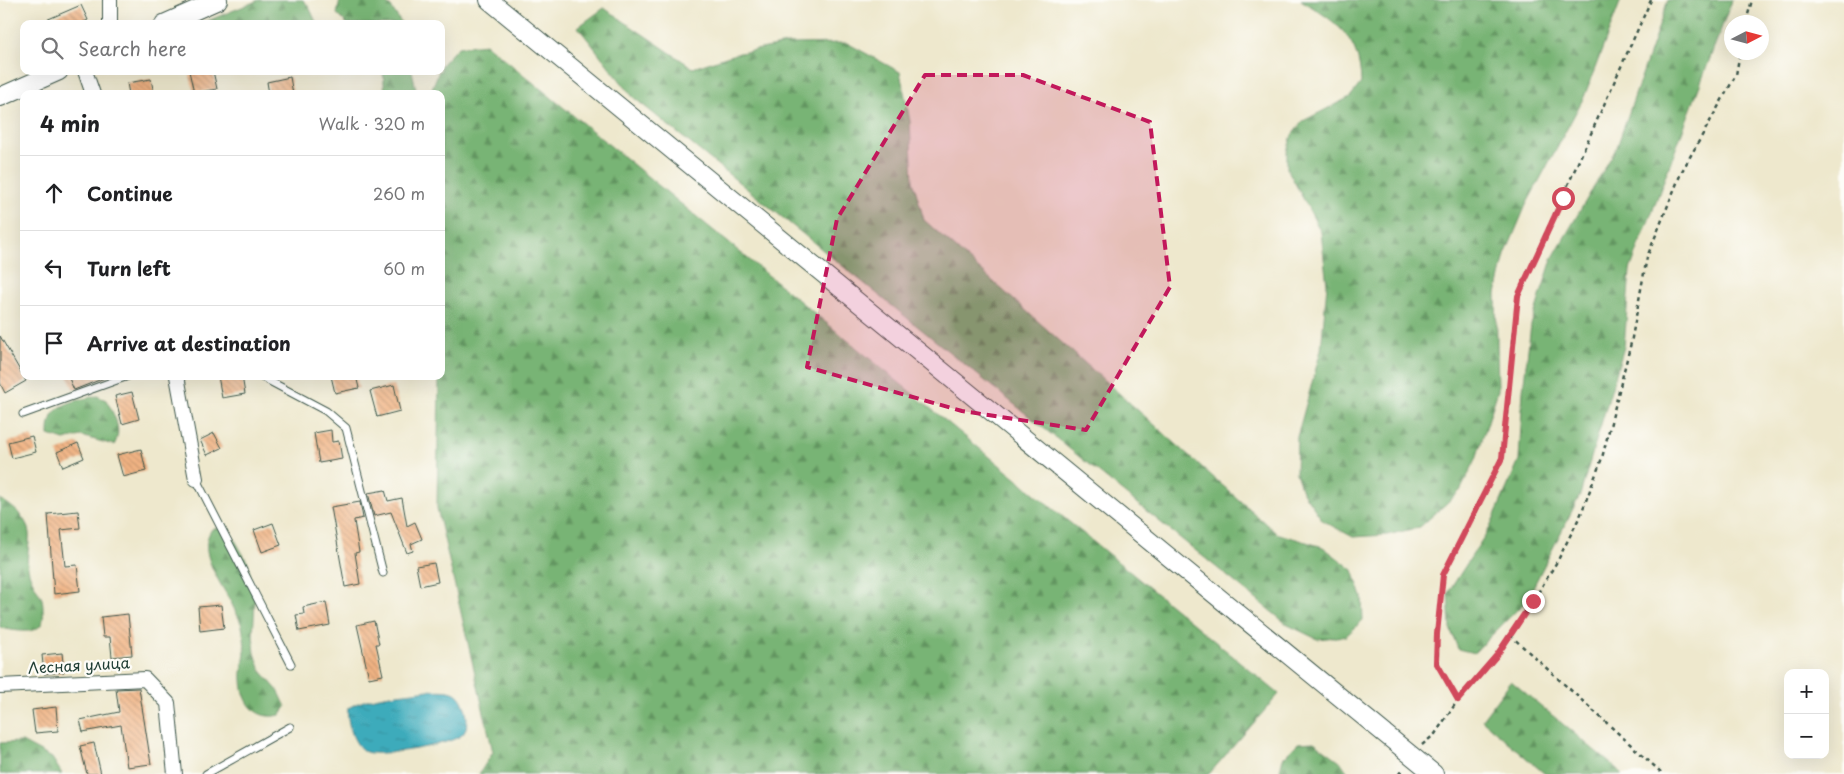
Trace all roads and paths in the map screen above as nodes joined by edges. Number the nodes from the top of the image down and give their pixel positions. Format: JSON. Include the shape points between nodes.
{"nodes":[{"id":1,"x":110,"y":0,"type":"edge"},
{"id":2,"x":218,"y":0,"type":"edge"},
{"id":3,"x":489,"y":0,"type":"edge"},
{"id":4,"x":1650,"y":0,"type":"edge"},
{"id":5,"x":1752,"y":0,"type":"edge"},
{"id":6,"x":1748,"y":15,"type":"edge"},
{"id":7,"x":110,"y":20,"type":"edge"},
{"id":8,"x":173,"y":20,"type":"edge"},
{"id":9,"x":1739,"y":60,"type":"edge"},
{"id":10,"x":50,"y":75,"type":"edge"},
{"id":11,"x":86,"y":75,"type":"edge"},
{"id":12,"x":92,"y":90,"type":"edge"},
{"id":13,"x":0,"y":97,"type":"edge"},
{"id":14,"x":117,"y":380,"type":"edge"},
{"id":15,"x":178,"y":380,"type":"edge"},
{"id":16,"x":268,"y":380,"type":"edge"},
{"id":17,"x":23,"y":414,"type":"dead end"},
{"id":18,"x":196,"y":478,"type":"joint"},
{"id":19,"x":383,"y":573,"type":"dead end"},
{"id":20,"x":1510,"y":635,"type":"junction"},
{"id":21,"x":291,"y":664,"type":"dead end"},
{"id":22,"x":0,"y":686,"type":"edge"},
{"id":23,"x":1458,"y":700,"type":"junction"},
{"id":24,"x":290,"y":727,"type":"dead end"},
{"id":25,"x":1411,"y":755,"type":"junction"},
{"id":26,"x":174,"y":774,"type":"edge"},
{"id":27,"x":206,"y":774,"type":"edge"},
{"id":28,"x":1434,"y":774,"type":"edge"},
{"id":29,"x":1663,"y":774,"type":"edge"}],
"edges":[{"from":1,"to":7,"type":"street"},
{"from":2,"to":8,"type":"street"},
{"from":3,"to":25,"type":"street"},
{"from":4,"to":23,"type":"path","via":[[1518,296],[1502,458],[1443,575],[1436,662]]},
{"from":5,"to":6,"type":"path"},
{"from":9,"to":20,"type":"path","via":[[1736,75],[1681,173],[1647,257],[1631,343],[1602,458],[1581,514],[1558,560]]},
{"from":10,"to":13,"type":"street"},
{"from":11,"to":12,"type":"street"},
{"from":14,"to":17,"type":"lane"},
{"from":15,"to":18,"type":"street"},
{"from":16,"to":19,"type":"lane","via":[[326,410],[346,428]]},
{"from":18,"to":21,"type":"lane"},
{"from":20,"to":23,"type":"path"},
{"from":20,"to":29,"type":"path"},
{"from":22,"to":26,"type":"street","name":"Лесная улица","via":[[145,679],[168,703]]},
{"from":23,"to":25,"type":"path","via":[[1435,734]]},
{"from":24,"to":27,"type":"lane"},
{"from":25,"to":28,"type":"street"}]}
